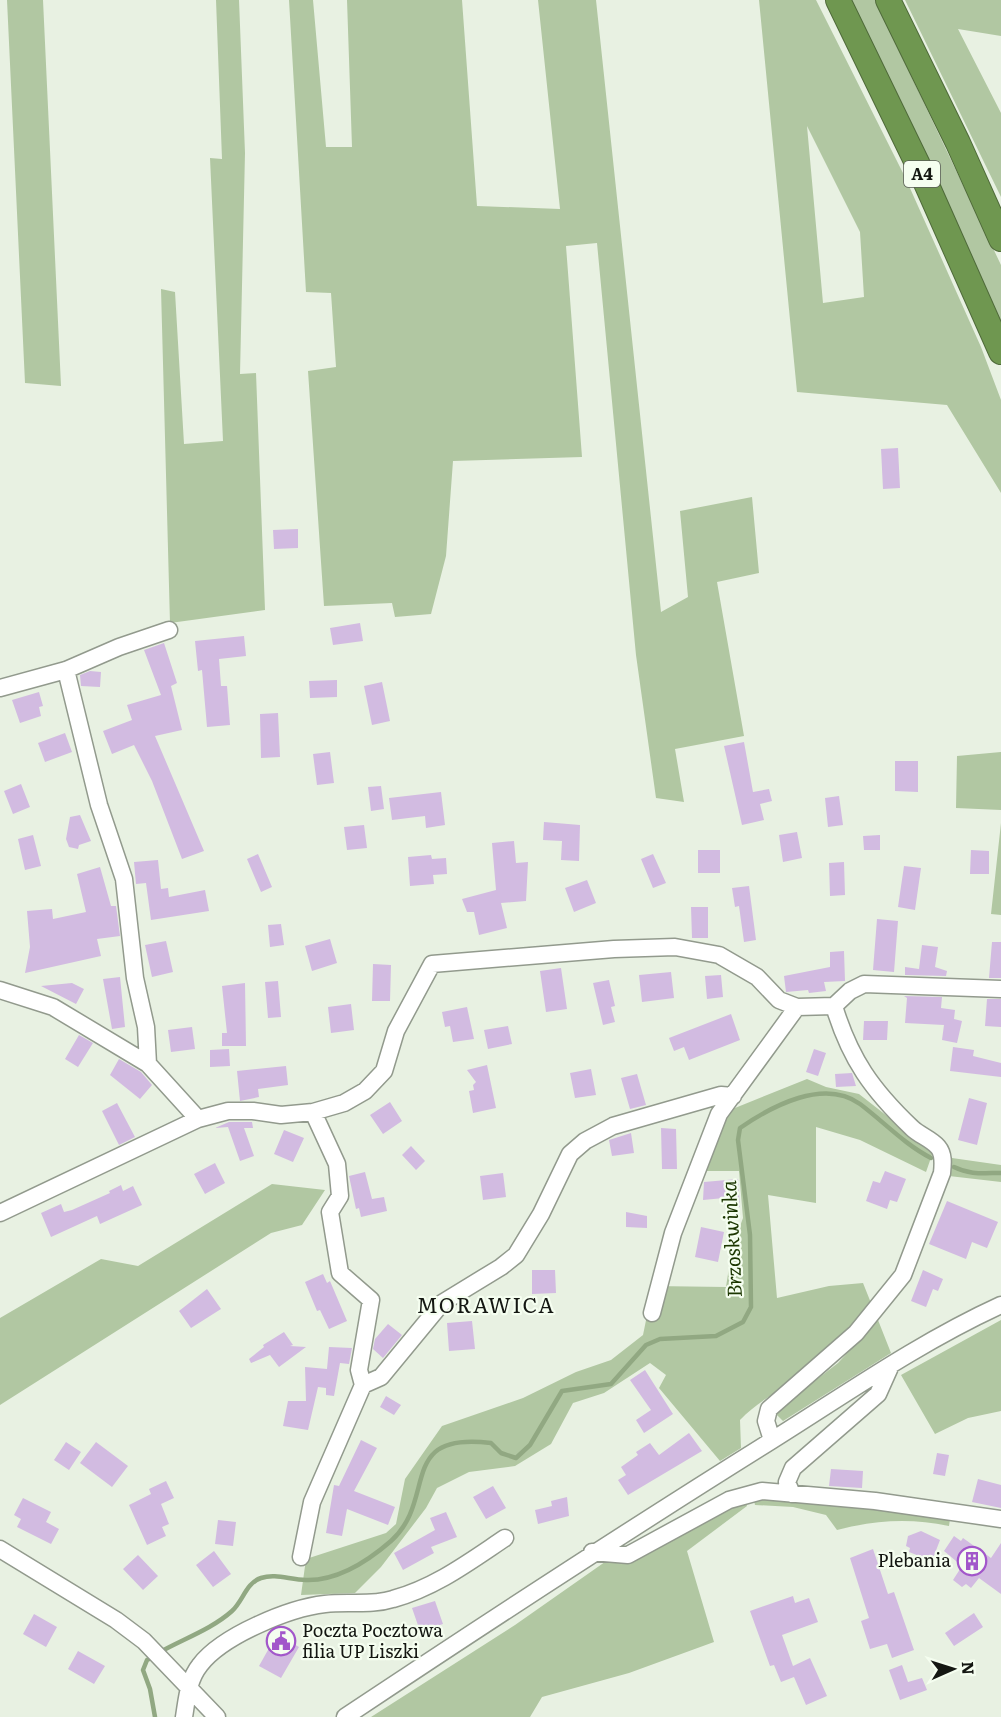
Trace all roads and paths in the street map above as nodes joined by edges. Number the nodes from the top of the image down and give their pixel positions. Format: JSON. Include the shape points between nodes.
{"nodes":[{"id":1,"x":838,"y":0,"type":"edge"},
{"id":2,"x":888,"y":0,"type":"edge"},
{"id":3,"x":1001,"y":239,"type":"edge"},
{"id":4,"x":1001,"y":352,"type":"edge"},
{"id":5,"x":169,"y":630,"type":"dead end"},
{"id":6,"x":66,"y":670,"type":"junction"},
{"id":7,"x":0,"y":688,"type":"edge"},
{"id":8,"x":1001,"y":989,"type":"edge"},
{"id":9,"x":0,"y":990,"type":"edge"},
{"id":10,"x":834,"y":1006,"type":"junction"},
{"id":11,"x":797,"y":1007,"type":"junction"},
{"id":12,"x":148,"y":1064,"type":"junction"},
{"id":13,"x":733,"y":1096,"type":"junction"},
{"id":14,"x":313,"y":1112,"type":"junction"},
{"id":15,"x":198,"y":1119,"type":"junction"},
{"id":16,"x":0,"y":1213,"type":"edge"},
{"id":17,"x":1001,"y":1305,"type":"edge"},
{"id":18,"x":652,"y":1313,"type":"dead end"},
{"id":19,"x":891,"y":1365,"type":"junction"},
{"id":20,"x":363,"y":1385,"type":"junction"},
{"id":21,"x":772,"y":1440,"type":"junction"},
{"id":22,"x":792,"y":1494,"type":"junction"},
{"id":23,"x":1001,"y":1519,"type":"edge"},
{"id":24,"x":505,"y":1538,"type":"dead end"},
{"id":25,"x":0,"y":1549,"type":"edge"},
{"id":26,"x":592,"y":1552,"type":"junction"},
{"id":27,"x":301,"y":1557,"type":"dead end"},
{"id":28,"x":189,"y":1685,"type":"junction"},
{"id":29,"x":184,"y":1717,"type":"edge"},
{"id":30,"x":217,"y":1717,"type":"edge"},
{"id":31,"x":345,"y":1717,"type":"edge"}],
"edges":[{"from":1,"to":4,"type":"highway","number":"A4","via":[[928,186]]},
{"from":2,"to":3,"type":"highway","number":"A4"},
{"from":5,"to":6,"type":"street"},
{"from":6,"to":7,"type":"street"},
{"from":6,"to":12,"type":"street","via":[[99,805],[124,879]]},
{"from":8,"to":10,"type":"street","via":[[864,984]]},
{"from":9,"to":12,"type":"street","via":[[53,1007]]},
{"from":10,"to":11,"type":"street"},
{"from":10,"to":21,"type":"street","via":[[843,1037],[863,1075],[916,1133],[937,1147],[943,1157],[942,1173],[903,1275],[856,1333],[769,1408],[766,1421]]},
{"from":11,"to":13,"type":"street"},
{"from":11,"to":14,"type":"street","via":[[779,1000],[757,977],[719,955],[675,947],[432,964],[396,1031],[384,1071],[365,1091],[344,1103]]},
{"from":12,"to":15,"type":"street"},
{"from":13,"to":18,"type":"street","via":[[719,1114],[673,1233]]},
{"from":13,"to":20,"type":"street","via":[[721,1095],[613,1126],[585,1141],[570,1154],[516,1255],[442,1303],[381,1377]]},
{"from":14,"to":15,"type":"street","via":[[281,1115],[228,1111]]},
{"from":14,"to":20,"type":"street","via":[[337,1164],[340,1196],[330,1212],[340,1273],[371,1300],[359,1370]]},
{"from":15,"to":16,"type":"street"},
{"from":17,"to":19,"type":"street"},
{"from":19,"to":21,"type":"street"},
{"from":19,"to":22,"type":"street","via":[[878,1394],[793,1468],[787,1482]]},
{"from":20,"to":27,"type":"street","via":[[312,1502]]},
{"from":21,"to":26,"type":"street"},
{"from":22,"to":23,"type":"street"},
{"from":22,"to":26,"type":"street","via":[[762,1491],[729,1500],[628,1555]]},
{"from":24,"to":28,"type":"street","via":[[446,1578],[418,1591],[390,1600],[299,1608],[264,1622],[211,1654]]},
{"from":25,"to":28,"type":"street","via":[[116,1620],[170,1664]]},
{"from":26,"to":31,"type":"street"},
{"from":28,"to":29,"type":"street"},
{"from":28,"to":30,"type":"street"}]}
